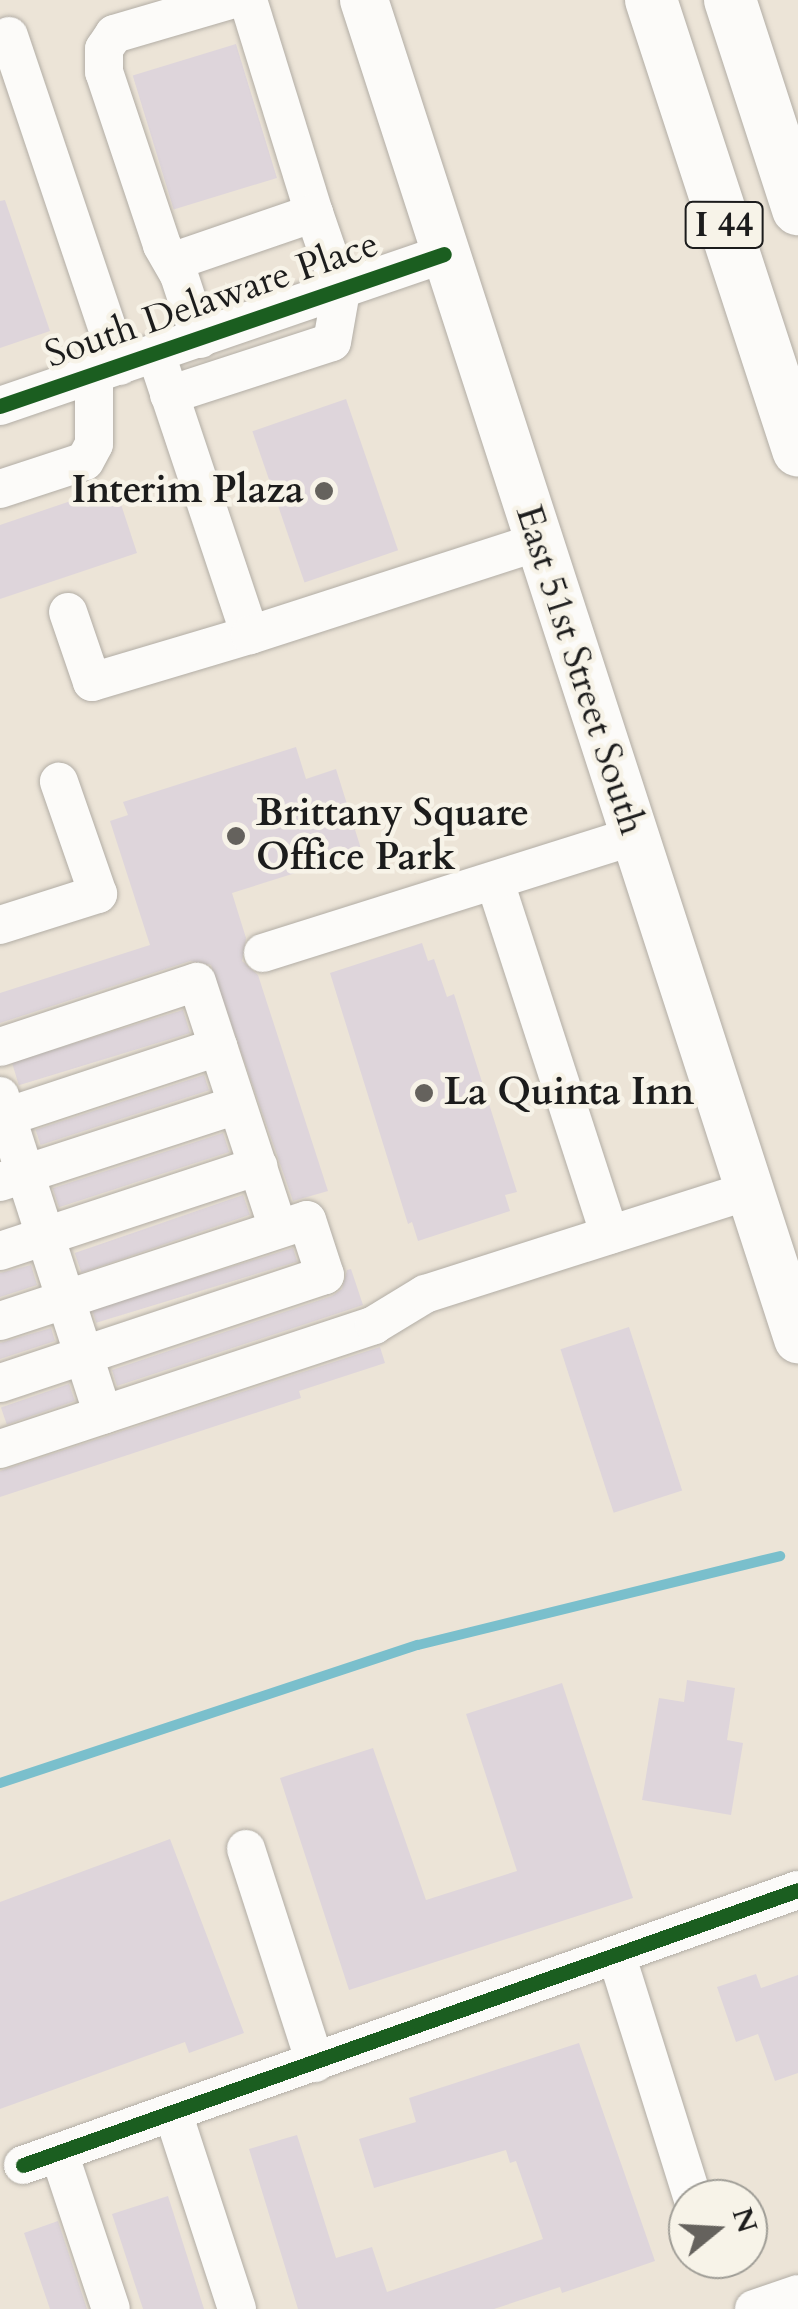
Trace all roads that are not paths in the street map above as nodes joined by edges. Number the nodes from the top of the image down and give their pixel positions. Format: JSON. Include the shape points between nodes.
{"nodes":[{"id":1,"x":230,"y":0,"type":"edge"},
{"id":2,"x":248,"y":0,"type":"edge"},
{"id":3,"x":364,"y":0,"type":"edge"},
{"id":4,"x":651,"y":0,"type":"edge"},
{"id":5,"x":730,"y":0,"type":"edge"},
{"id":6,"x":9,"y":36,"type":"dead end"},
{"id":7,"x":798,"y":209,"type":"edge"},
{"id":8,"x":314,"y":213,"type":"junction"},
{"id":9,"x":444,"y":254,"type":"junction"},
{"id":10,"x":172,"y":262,"type":"junction"},
{"id":11,"x":341,"y":291,"type":"junction"},
{"id":12,"x":200,"y":339,"type":"junction"},
{"id":13,"x":123,"y":365,"type":"junction"},
{"id":14,"x":170,"y":394,"type":"junction"},
{"id":15,"x":0,"y":406,"type":"edge"},
{"id":16,"x":798,"y":450,"type":"edge"},
{"id":17,"x":0,"y":489,"type":"edge"},
{"id":18,"x":538,"y":542,"type":"junction"},
{"id":19,"x":68,"y":612,"type":"dead end"},
{"id":20,"x":250,"y":635,"type":"junction"},
{"id":21,"x":59,"y":782,"type":"dead end"},
{"id":22,"x":634,"y":836,"type":"junction"},
{"id":23,"x":495,"y":882,"type":"junction"},
{"id":24,"x":0,"y":925,"type":"edge"},
{"id":25,"x":263,"y":953,"type":"dead end"},
{"id":26,"x":0,"y":1047,"type":"edge"},
{"id":27,"x":218,"y":1047,"type":"junction"},
{"id":28,"x":238,"y":1105,"type":"junction"},
{"id":29,"x":2,"y":1111,"type":"edge"},
{"id":30,"x":258,"y":1166,"type":"junction"},
{"id":31,"x":13,"y":1178,"type":"edge"},
{"id":32,"x":750,"y":1190,"type":"junction"},
{"id":33,"x":278,"y":1228,"type":"junction"},
{"id":34,"x":610,"y":1235,"type":"junction"},
{"id":35,"x":45,"y":1236,"type":"junction"},
{"id":36,"x":0,"y":1251,"type":"edge"},
{"id":37,"x":66,"y":1299,"type":"junction"},
{"id":38,"x":0,"y":1321,"type":"edge"},
{"id":39,"x":798,"y":1339,"type":"edge"},
{"id":40,"x":84,"y":1356,"type":"junction"},
{"id":41,"x":0,"y":1383,"type":"edge"},
{"id":42,"x":103,"y":1415,"type":"junction"},
{"id":43,"x":0,"y":1449,"type":"edge"},
{"id":44,"x":246,"y":1849,"type":"dead end"},
{"id":45,"x":798,"y":1890,"type":"edge"},
{"id":46,"x":617,"y":1957,"type":"junction"},
{"id":47,"x":315,"y":2063,"type":"junction"},
{"id":48,"x":172,"y":2113,"type":"junction"},
{"id":49,"x":59,"y":2152,"type":"junction"},
{"id":50,"x":23,"y":2166,"type":"dead end"},
{"id":51,"x":687,"y":2179,"type":"edge"},
{"id":52,"x":798,"y":2294,"type":"edge"},
{"id":53,"x":111,"y":2309,"type":"edge"},
{"id":54,"x":238,"y":2309,"type":"edge"},
{"id":55,"x":754,"y":2309,"type":"edge"}],
"edges":[{"from":1,"to":10,"type":"street","via":[[114,34],[104,49],[104,72]]},
{"from":2,"to":8,"type":"street"},
{"from":3,"to":9,"type":"main road","name":"East 51st Street South"},
{"from":4,"to":16,"type":"highway","number":"I 44"},
{"from":5,"to":7,"type":"highway","number":"I 44"},
{"from":6,"to":13,"type":"street"},
{"from":8,"to":10,"type":"street"},
{"from":8,"to":11,"type":"street"},
{"from":9,"to":11,"type":"street","name":"South Delaware Place"},
{"from":9,"to":18,"type":"main road","name":"East 51st Street South"},
{"from":10,"to":12,"type":"street"},
{"from":11,"to":12,"type":"street","name":"South Delaware Place"},
{"from":11,"to":14,"type":"street","via":[[332,342]]},
{"from":12,"to":13,"type":"street","name":"South Delaware Place"},
{"from":13,"to":14,"type":"street"},
{"from":13,"to":15,"type":"street","name":"South Delaware Place"},
{"from":13,"to":17,"type":"street","via":[[84,461]]},
{"from":14,"to":20,"type":"street"},
{"from":18,"to":20,"type":"street"},
{"from":18,"to":22,"type":"main road","name":"East 51st Street South"},
{"from":19,"to":20,"type":"street","via":[[92,682]]},
{"from":21,"to":24,"type":"street","via":[[98,894]]},
{"from":22,"to":23,"type":"street"},
{"from":22,"to":32,"type":"main road","name":"East 51st Street South"},
{"from":23,"to":25,"type":"street"},
{"from":23,"to":34,"type":"street"},
{"from":26,"to":27,"type":"street","via":[[197,982]]},
{"from":27,"to":28,"type":"street"},
{"from":27,"to":29,"type":"street"},
{"from":28,"to":30,"type":"street"},
{"from":28,"to":31,"type":"street"},
{"from":29,"to":31,"type":"street"},
{"from":30,"to":33,"type":"street"},
{"from":30,"to":35,"type":"street"},
{"from":31,"to":35,"type":"street"},
{"from":32,"to":34,"type":"street"},
{"from":32,"to":39,"type":"main road","name":"East 51st Street South"},
{"from":33,"to":37,"type":"street"},
{"from":33,"to":40,"type":"street","via":[[307,1220],[326,1275]]},
{"from":34,"to":42,"type":"street","via":[[425,1294],[374,1326]]},
{"from":35,"to":36,"type":"street"},
{"from":35,"to":37,"type":"street"},
{"from":37,"to":38,"type":"street"},
{"from":37,"to":40,"type":"street"},
{"from":40,"to":41,"type":"street"},
{"from":40,"to":42,"type":"street"},
{"from":42,"to":43,"type":"street"},
{"from":44,"to":47,"type":"street"},
{"from":45,"to":46,"type":"street"},
{"from":46,"to":47,"type":"street"},
{"from":46,"to":51,"type":"street"},
{"from":47,"to":48,"type":"street"},
{"from":48,"to":49,"type":"street"},
{"from":48,"to":54,"type":"street"},
{"from":49,"to":50,"type":"street"},
{"from":49,"to":53,"type":"street"},
{"from":52,"to":55,"type":"street"}]}
